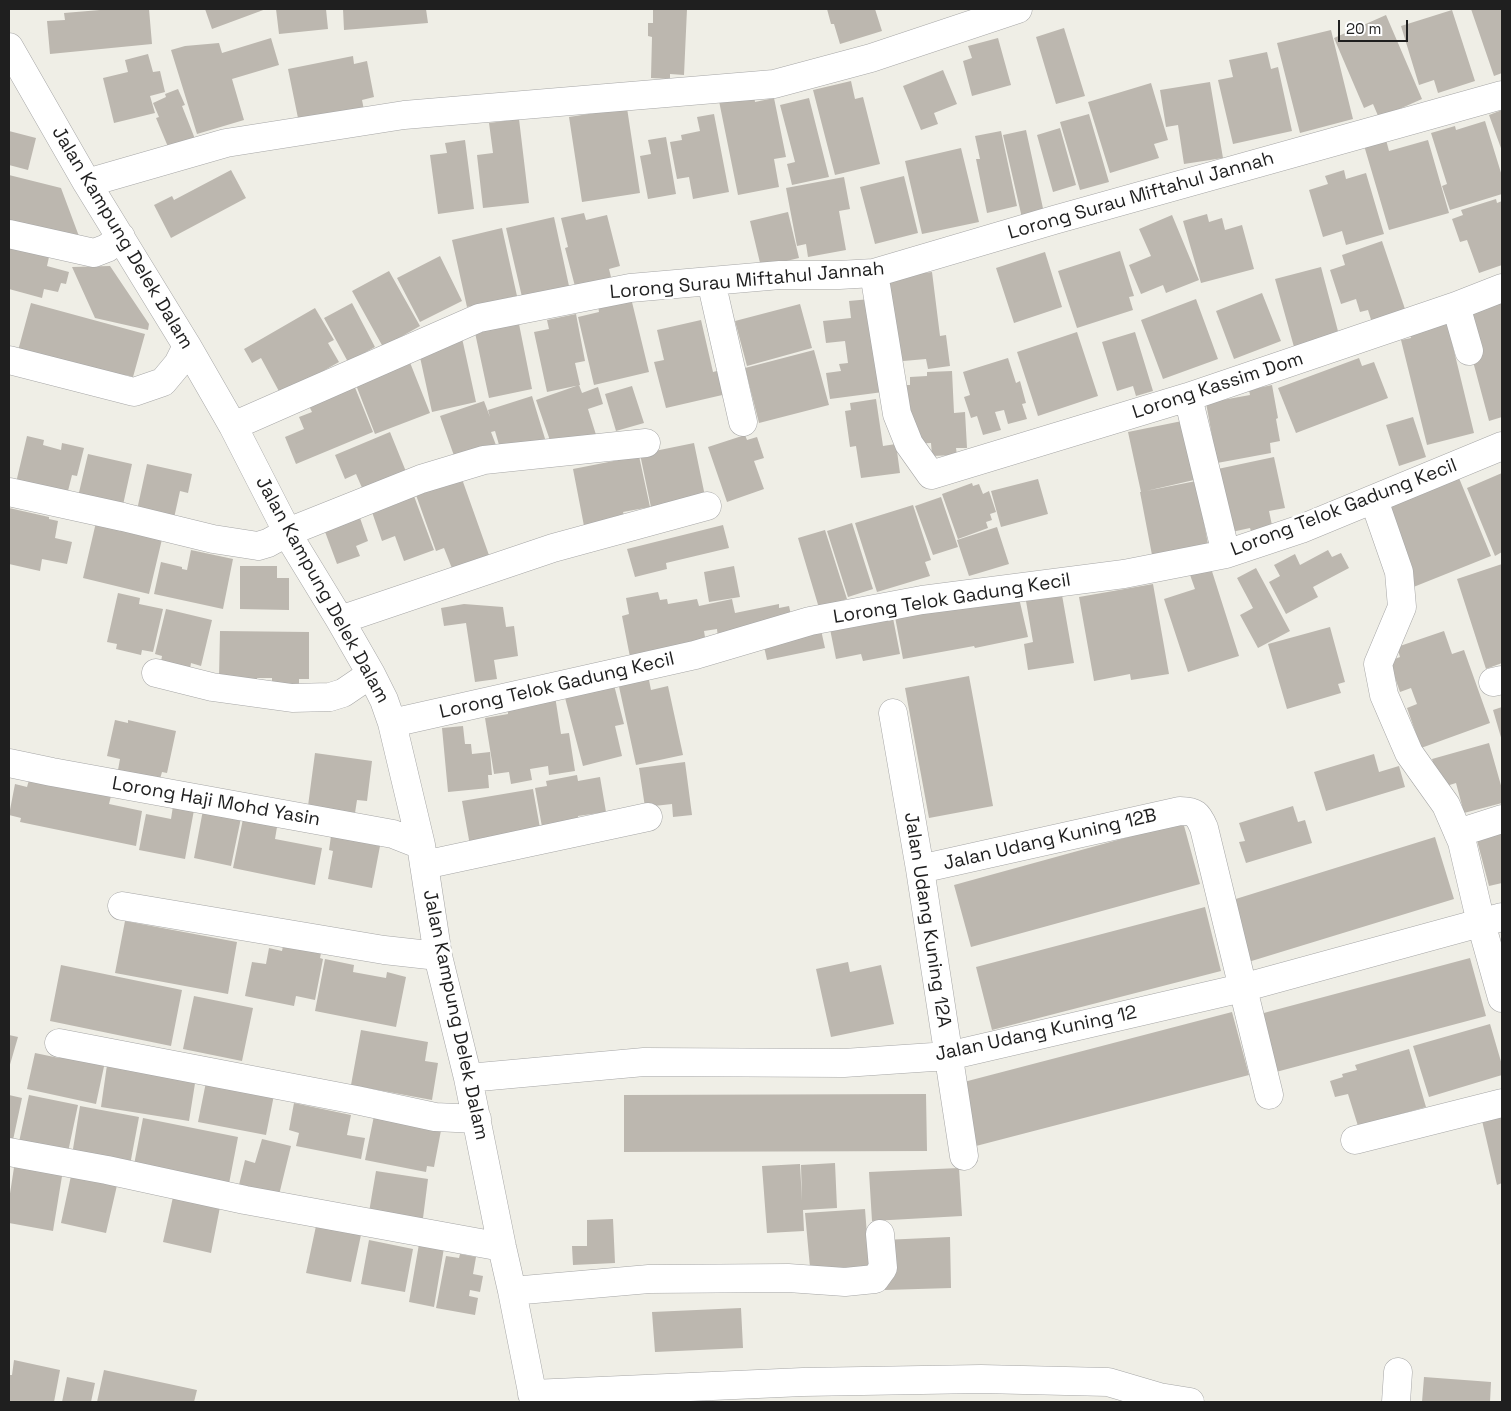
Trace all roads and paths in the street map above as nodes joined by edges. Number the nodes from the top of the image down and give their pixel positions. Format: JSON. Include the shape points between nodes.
{"nodes":[{"id":1,"x":1018,"y":9,"type":"edge"},
{"id":2,"x":9,"y":47,"type":"edge"},
{"id":3,"x":1502,"y":94,"type":"edge"},
{"id":4,"x":87,"y":183,"type":"junction"},
{"id":5,"x":9,"y":234,"type":"edge"},
{"id":6,"x":121,"y":236,"type":"junction"},
{"id":7,"x":874,"y":273,"type":"junction"},
{"id":8,"x":711,"y":281,"type":"junction"},
{"id":9,"x":1502,"y":288,"type":"edge"},
{"id":10,"x":1456,"y":306,"type":"junction"},
{"id":11,"x":187,"y":346,"type":"junction"},
{"id":12,"x":1469,"y":351,"type":"dead end"},
{"id":13,"x":9,"y":360,"type":"edge"},
{"id":14,"x":1188,"y":397,"type":"junction"},
{"id":15,"x":743,"y":422,"type":"dead end"},
{"id":16,"x":233,"y":426,"type":"junction"},
{"id":17,"x":646,"y":444,"type":"dead end"},
{"id":18,"x":1502,"y":446,"type":"edge"},
{"id":19,"x":9,"y":492,"type":"edge"},
{"id":20,"x":1374,"y":500,"type":"junction"},
{"id":21,"x":707,"y":506,"type":"dead end"},
{"id":22,"x":288,"y":532,"type":"junction"},
{"id":23,"x":1226,"y":554,"type":"junction"},
{"id":24,"x":340,"y":620,"type":"junction"},
{"id":25,"x":156,"y":673,"type":"dead end"},
{"id":26,"x":371,"y":674,"type":"junction"},
{"id":27,"x":893,"y":713,"type":"dead end"},
{"id":28,"x":392,"y":723,"type":"junction"},
{"id":29,"x":9,"y":763,"type":"edge"},
{"id":30,"x":648,"y":816,"type":"dead end"},
{"id":31,"x":1502,"y":819,"type":"edge"},
{"id":32,"x":1458,"y":833,"type":"junction"},
{"id":33,"x":422,"y":855,"type":"junction"},
{"id":34,"x":920,"y":869,"type":"junction"},
{"id":35,"x":122,"y":906,"type":"dead end"},
{"id":36,"x":1492,"y":920,"type":"edge"},
{"id":37,"x":438,"y":956,"type":"junction"},
{"id":38,"x":1242,"y":988,"type":"junction"},
{"id":39,"x":1502,"y":998,"type":"edge"},
{"id":40,"x":59,"y":1043,"type":"dead end"},
{"id":41,"x":948,"y":1056,"type":"junction"},
{"id":42,"x":468,"y":1078,"type":"junction"},
{"id":43,"x":1269,"y":1095,"type":"dead end"},
{"id":44,"x":1502,"y":1103,"type":"edge"},
{"id":45,"x":477,"y":1119,"type":"junction"},
{"id":46,"x":1355,"y":1140,"type":"dead end"},
{"id":47,"x":9,"y":1152,"type":"edge"},
{"id":48,"x":964,"y":1156,"type":"dead end"},
{"id":49,"x":880,"y":1234,"type":"dead end"},
{"id":50,"x":502,"y":1247,"type":"junction"},
{"id":51,"x":512,"y":1291,"type":"junction"},
{"id":52,"x":1398,"y":1372,"type":"dead end"},
{"id":53,"x":978,"y":1391,"type":"edge"},
{"id":54,"x":690,"y":1395,"type":"edge"},
{"id":55,"x":533,"y":1398,"type":"edge"},
{"id":56,"x":1190,"y":1402,"type":"edge"},
{"id":57,"x":1396,"y":1402,"type":"edge"}],
"edges":[{"from":1,"to":4,"type":"street","via":[[871,58],[774,84],[404,114],[226,143]]},
{"from":2,"to":4,"type":"street","name":"Jalan Kampung Delek Dalam"},
{"from":3,"to":7,"type":"street","name":"Lorong Surau Miftahul Jannah"},
{"from":4,"to":6,"type":"street","name":"Jalan Kampung Delek Dalam"},
{"from":5,"to":6,"type":"street","via":[[94,253],[107,248]]},
{"from":6,"to":11,"type":"street","name":"Jalan Kampung Delek Dalam"},
{"from":7,"to":8,"type":"street","name":"Lorong Surau Miftahul Jannah","via":[[780,275]]},
{"from":7,"to":14,"type":"street","name":"Lorong Kassim Dom","via":[[897,414],[909,444],[931,475]]},
{"from":8,"to":15,"type":"street"},
{"from":8,"to":16,"type":"street","name":"Lorong Surau Miftahul Jannah","via":[[630,288],[479,318]]},
{"from":9,"to":10,"type":"street","name":"Lorong Kassim Dom"},
{"from":10,"to":12,"type":"street"},
{"from":10,"to":14,"type":"street","name":"Lorong Kassim Dom"},
{"from":11,"to":13,"type":"street","via":[[163,382],[134,392]]},
{"from":11,"to":16,"type":"street","name":"Jalan Kampung Delek Dalam"},
{"from":14,"to":23,"type":"street"},
{"from":16,"to":22,"type":"street","name":"Jalan Kampung Delek Dalam"},
{"from":17,"to":22,"type":"street","via":[[484,460],[421,479]]},
{"from":18,"to":20,"type":"street","name":"Lorong Telok Gadung Kecil"},
{"from":19,"to":22,"type":"street","via":[[213,539],[258,546]]},
{"from":20,"to":23,"type":"street","name":"Lorong Telok Gadung Kecil"},
{"from":20,"to":32,"type":"street","via":[[1399,572],[1402,607],[1378,664],[1384,695],[1410,753],[1446,804]]},
{"from":21,"to":24,"type":"street","via":[[553,548]]},
{"from":22,"to":24,"type":"street","name":"Jalan Kampung Delek Dalam"},
{"from":23,"to":28,"type":"street","name":"Lorong Telok Gadung Kecil","via":[[1124,574],[922,600],[810,621],[695,655]]},
{"from":24,"to":26,"type":"street","name":"Jalan Kampung Delek Dalam"},
{"from":25,"to":26,"type":"street","via":[[212,687],[292,698],[343,694]]},
{"from":26,"to":28,"type":"street","name":"Jalan Kampung Delek Dalam"},
{"from":27,"to":34,"type":"street","name":"Jalan Udang Kuning 12A"},
{"from":28,"to":33,"type":"street","name":"Jalan Kampung Delek Dalam"},
{"from":29,"to":33,"type":"street","name":"Lorong Haji Mohd Yasin","via":[[393,834]]},
{"from":30,"to":33,"type":"street"},
{"from":31,"to":32,"type":"street"},
{"from":32,"to":36,"type":"street"},
{"from":33,"to":37,"type":"street","name":"Jalan Kampung Delek Dalam"},
{"from":34,"to":38,"type":"street","name":"Jalan Udang Kuning 12B","via":[[1191,811],[1204,828]]},
{"from":34,"to":41,"type":"street","name":"Jalan Udang Kuning 12A"},
{"from":35,"to":37,"type":"street","via":[[384,950]]},
{"from":36,"to":38,"type":"street","name":"Jalan Udang Kuning 12"},
{"from":36,"to":39,"type":"street"},
{"from":37,"to":42,"type":"street","name":"Jalan Kampung Delek Dalam"},
{"from":38,"to":41,"type":"street","name":"Jalan Udang Kuning 12"},
{"from":38,"to":43,"type":"street"},
{"from":40,"to":45,"type":"street","via":[[434,1117]]},
{"from":41,"to":42,"type":"street","name":"Jalan Udang Kuning 12","via":[[844,1063],[644,1062]]},
{"from":41,"to":48,"type":"street","name":"Jalan Udang Kuning 12A"},
{"from":42,"to":45,"type":"street","name":"Jalan Kampung Delek Dalam"},
{"from":44,"to":46,"type":"street"},
{"from":45,"to":50,"type":"street","name":"Jalan Kampung Delek Dalam"},
{"from":47,"to":50,"type":"street"},
{"from":49,"to":51,"type":"street","via":[[883,1268],[875,1279],[845,1282],[788,1278],[650,1279]]},
{"from":50,"to":51,"type":"street","name":"Jalan Kampung Delek Dalam"},
{"from":51,"to":55,"type":"street","name":"Jalan Kampung Delek Dalam"},
{"from":52,"to":57,"type":"street"},
{"from":53,"to":54,"type":"street","via":[[803,1382]]},
{"from":53,"to":56,"type":"street","via":[[1108,1382]]},
{"from":54,"to":55,"type":"street"}]}
